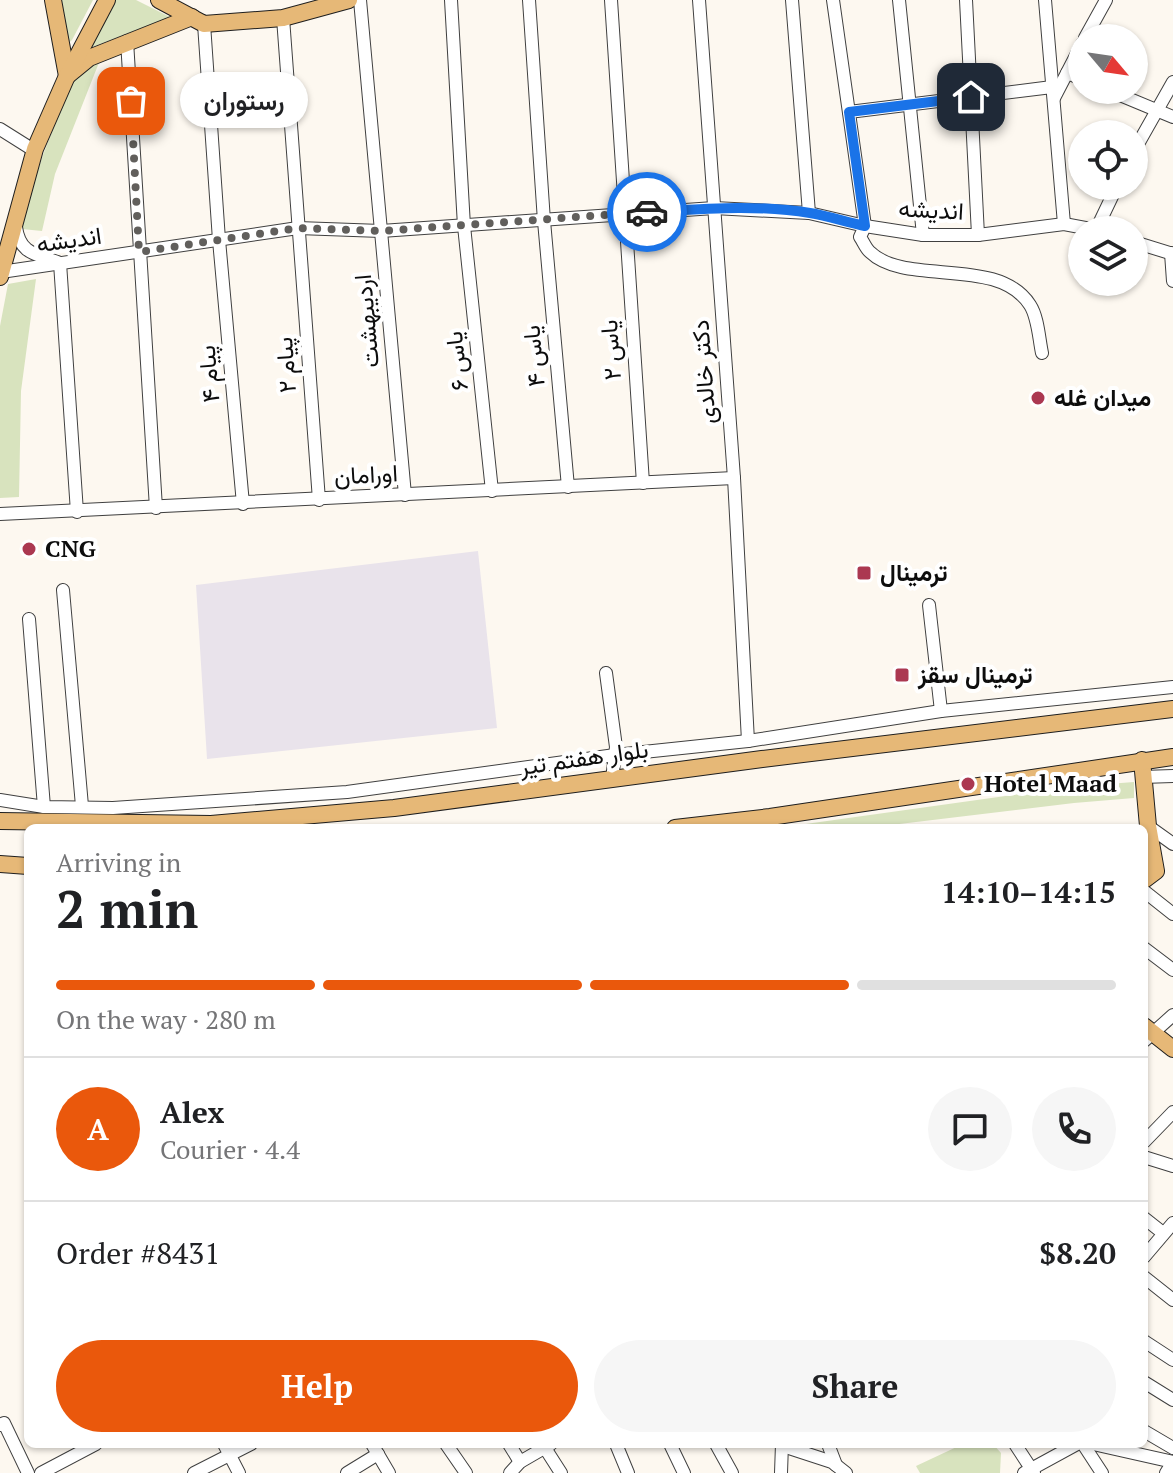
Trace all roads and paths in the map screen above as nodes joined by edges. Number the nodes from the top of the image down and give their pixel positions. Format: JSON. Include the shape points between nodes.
{"nodes":[{"id":1,"x":53,"y":0,"type":"edge"},
{"id":2,"x":97,"y":0,"type":"edge"},
{"id":3,"x":107,"y":0,"type":"edge"},
{"id":4,"x":159,"y":0,"type":"edge"},
{"id":5,"x":347,"y":0,"type":"edge"},
{"id":6,"x":360,"y":0,"type":"edge"},
{"id":7,"x":451,"y":0,"type":"edge"},
{"id":8,"x":529,"y":0,"type":"edge"},
{"id":9,"x":611,"y":0,"type":"edge"},
{"id":10,"x":699,"y":0,"type":"edge"},
{"id":11,"x":792,"y":0,"type":"edge"},
{"id":12,"x":833,"y":0,"type":"edge"},
{"id":13,"x":899,"y":0,"type":"edge"},
{"id":14,"x":966,"y":0,"type":"edge"},
{"id":15,"x":1045,"y":0,"type":"edge"},
{"id":16,"x":1106,"y":0,"type":"edge"},
{"id":17,"x":283,"y":18,"type":"junction"},
{"id":18,"x":198,"y":20,"type":"junction"},
{"id":19,"x":1093,"y":24,"type":"edge"},
{"id":20,"x":127,"y":41,"type":"junction"},
{"id":21,"x":66,"y":71,"type":"junction"},
{"id":22,"x":1067,"y":73,"type":"edge"},
{"id":23,"x":1173,"y":82,"type":"edge"},
{"id":24,"x":1053,"y":93,"type":"junction"},
{"id":25,"x":971,"y":97,"type":"junction"},
{"id":26,"x":1142,"y":104,"type":"edge"},
{"id":27,"x":910,"y":105,"type":"junction"},
{"id":28,"x":1159,"y":111,"type":"junction"},
{"id":29,"x":849,"y":112,"type":"junction"},
{"id":30,"x":1173,"y":117,"type":"edge"},
{"id":31,"x":0,"y":129,"type":"edge"},
{"id":32,"x":1148,"y":129,"type":"edge"},
{"id":33,"x":31,"y":148,"type":"junction"},
{"id":34,"x":714,"y":208,"type":"junction"},
{"id":35,"x":809,"y":213,"type":"junction"},
{"id":36,"x":623,"y":214,"type":"junction"},
{"id":37,"x":544,"y":221,"type":"junction"},
{"id":38,"x":15,"y":223,"type":"junction"},
{"id":39,"x":1064,"y":224,"type":"junction"},
{"id":40,"x":1068,"y":225,"type":"edge"},
{"id":41,"x":464,"y":226,"type":"junction"},
{"id":42,"x":865,"y":226,"type":"junction"},
{"id":43,"x":298,"y":228,"type":"junction"},
{"id":44,"x":381,"y":231,"type":"junction"},
{"id":45,"x":923,"y":235,"type":"junction"},
{"id":46,"x":978,"y":235,"type":"junction"},
{"id":47,"x":219,"y":240,"type":"junction"},
{"id":48,"x":0,"y":245,"type":"edge"},
{"id":49,"x":1148,"y":246,"type":"edge"},
{"id":50,"x":139,"y":252,"type":"junction"},
{"id":51,"x":1172,"y":253,"type":"edge"},
{"id":52,"x":60,"y":263,"type":"junction"},
{"id":53,"x":0,"y":275,"type":"edge"},
{"id":54,"x":1173,"y":281,"type":"edge"},
{"id":55,"x":1042,"y":353,"type":"dead end"},
{"id":56,"x":734,"y":478,"type":"junction"},
{"id":57,"x":643,"y":483,"type":"junction"},
{"id":58,"x":568,"y":487,"type":"junction"},
{"id":59,"x":492,"y":491,"type":"junction"},
{"id":60,"x":405,"y":495,"type":"junction"},
{"id":61,"x":319,"y":500,"type":"junction"},
{"id":62,"x":243,"y":504,"type":"junction"},
{"id":63,"x":156,"y":508,"type":"junction"},
{"id":64,"x":77,"y":512,"type":"junction"},
{"id":65,"x":0,"y":514,"type":"edge"},
{"id":66,"x":63,"y":590,"type":"dead end"},
{"id":67,"x":929,"y":605,"type":"dead end"},
{"id":68,"x":29,"y":619,"type":"dead end"},
{"id":69,"x":606,"y":673,"type":"dead end"},
{"id":70,"x":1173,"y":687,"type":"edge"},
{"id":71,"x":1173,"y":709,"type":"edge"},
{"id":72,"x":941,"y":711,"type":"junction"},
{"id":73,"x":748,"y":741,"type":"junction"},
{"id":74,"x":615,"y":755,"type":"junction"},
{"id":75,"x":1173,"y":757,"type":"edge"},
{"id":76,"x":1142,"y":768,"type":"junction"},
{"id":77,"x":1173,"y":776,"type":"edge"},
{"id":78,"x":612,"y":779,"type":"junction"},
{"id":79,"x":0,"y":800,"type":"edge"},
{"id":80,"x":82,"y":806,"type":"junction"},
{"id":81,"x":44,"y":807,"type":"junction"},
{"id":82,"x":0,"y":821,"type":"edge"},
{"id":83,"x":127,"y":824,"type":"edge"},
{"id":84,"x":231,"y":824,"type":"edge"},
{"id":85,"x":710,"y":824,"type":"edge"},
{"id":86,"x":1148,"y":824,"type":"edge"},
{"id":87,"x":1148,"y":826,"type":"joint"},
{"id":88,"x":1173,"y":844,"type":"edge"},
{"id":89,"x":0,"y":864,"type":"edge"},
{"id":90,"x":24,"y":866,"type":"edge"},
{"id":91,"x":1148,"y":875,"type":"edge"},
{"id":92,"x":1148,"y":894,"type":"edge"},
{"id":93,"x":1173,"y":914,"type":"edge"},
{"id":94,"x":1148,"y":951,"type":"edge"},
{"id":95,"x":1173,"y":970,"type":"edge"},
{"id":96,"x":1173,"y":1015,"type":"edge"},
{"id":97,"x":1148,"y":1033,"type":"edge"},
{"id":98,"x":1148,"y":1035,"type":"edge"},
{"id":99,"x":1173,"y":1049,"type":"edge"},
{"id":100,"x":1173,"y":1112,"type":"edge"},
{"id":101,"x":1148,"y":1138,"type":"edge"},
{"id":102,"x":1148,"y":1158,"type":"edge"},
{"id":103,"x":1173,"y":1166,"type":"edge"},
{"id":104,"x":1148,"y":1221,"type":"edge"},
{"id":105,"x":1173,"y":1223,"type":"edge"},
{"id":106,"x":1163,"y":1233,"type":"junction"},
{"id":107,"x":1148,"y":1252,"type":"edge"},
{"id":108,"x":1148,"y":1280,"type":"edge"},
{"id":109,"x":1173,"y":1300,"type":"edge"},
{"id":110,"x":1148,"y":1344,"type":"edge"},
{"id":111,"x":1173,"y":1360,"type":"edge"},
{"id":112,"x":1148,"y":1384,"type":"edge"},
{"id":113,"x":1173,"y":1400,"type":"edge"},
{"id":114,"x":2,"y":1424,"type":"edge"},
{"id":115,"x":1148,"y":1433,"type":"edge"},
{"id":116,"x":80,"y":1448,"type":"edge"},
{"id":117,"x":449,"y":1448,"type":"edge"},
{"id":118,"x":511,"y":1448,"type":"edge"},
{"id":119,"x":544,"y":1448,"type":"edge"},
{"id":120,"x":549,"y":1448,"type":"edge"},
{"id":121,"x":618,"y":1448,"type":"edge"},
{"id":122,"x":672,"y":1448,"type":"edge"},
{"id":123,"x":718,"y":1448,"type":"edge"},
{"id":124,"x":783,"y":1448,"type":"edge"},
{"id":125,"x":790,"y":1448,"type":"edge"},
{"id":126,"x":829,"y":1448,"type":"edge"},
{"id":127,"x":1017,"y":1448,"type":"edge"},
{"id":128,"x":1070,"y":1448,"type":"edge"},
{"id":129,"x":1086,"y":1448,"type":"edge"},
{"id":130,"x":1111,"y":1448,"type":"edge"},
{"id":131,"x":1173,"y":1448,"type":"edge"},
{"id":132,"x":227,"y":1449,"type":"edge"},
{"id":133,"x":375,"y":1449,"type":"edge"},
{"id":134,"x":520,"y":1462,"type":"junction"},
{"id":135,"x":836,"y":1468,"type":"edge"},
{"id":136,"x":1030,"y":1472,"type":"edge"},
{"id":137,"x":28,"y":1473,"type":"edge"},
{"id":138,"x":41,"y":1473,"type":"edge"},
{"id":139,"x":194,"y":1473,"type":"edge"},
{"id":140,"x":239,"y":1473,"type":"edge"},
{"id":141,"x":347,"y":1473,"type":"edge"},
{"id":142,"x":389,"y":1473,"type":"edge"},
{"id":143,"x":466,"y":1473,"type":"edge"},
{"id":144,"x":510,"y":1473,"type":"edge"},
{"id":145,"x":561,"y":1473,"type":"edge"},
{"id":146,"x":628,"y":1473,"type":"edge"},
{"id":147,"x":684,"y":1473,"type":"edge"},
{"id":148,"x":732,"y":1473,"type":"edge"},
{"id":149,"x":781,"y":1473,"type":"edge"},
{"id":150,"x":1102,"y":1473,"type":"edge"},
{"id":151,"x":1166,"y":1473,"type":"edge"}],
"edges":[{"from":1,"to":21,"type":"main road"},
{"from":2,"to":21,"type":"main road"},
{"from":3,"to":21,"type":"main road"},
{"from":4,"to":18,"type":"main road"},
{"from":5,"to":17,"type":"main road"},
{"from":6,"to":44,"type":"street","name":"اردیبهشت"},
{"from":7,"to":41,"type":"street","name":"یاس ۶"},
{"from":8,"to":37,"type":"street","name":"یاس ۴"},
{"from":9,"to":36,"type":"street","name":"یاس ۲"},
{"from":10,"to":34,"type":"street","name":"دکتر خالدی"},
{"from":11,"to":35,"type":"street"},
{"from":12,"to":29,"type":"street"},
{"from":13,"to":27,"type":"street"},
{"from":14,"to":25,"type":"street"},
{"from":15,"to":24,"type":"street"},
{"from":16,"to":19,"type":"street"},
{"from":17,"to":18,"type":"main road"},
{"from":17,"to":43,"type":"street","name":"پیام ۲"},
{"from":18,"to":20,"type":"main road"},
{"from":18,"to":47,"type":"street","name":"پیام ۴"},
{"from":20,"to":21,"type":"main road"},
{"from":20,"to":50,"type":"street"},
{"from":21,"to":33,"type":"main road"},
{"from":22,"to":24,"type":"street"},
{"from":23,"to":28,"type":"street"},
{"from":24,"to":25,"type":"street"},
{"from":24,"to":39,"type":"street"},
{"from":25,"to":27,"type":"street"},
{"from":25,"to":46,"type":"street"},
{"from":26,"to":28,"type":"street"},
{"from":27,"to":29,"type":"street"},
{"from":27,"to":45,"type":"street"},
{"from":28,"to":30,"type":"street"},
{"from":28,"to":32,"type":"street"},
{"from":29,"to":42,"type":"street"},
{"from":31,"to":33,"type":"street"},
{"from":33,"to":38,"type":"main road"},
{"from":33,"to":48,"type":"main road"},
{"from":34,"to":35,"type":"street","name":"اندیشه"},
{"from":34,"to":36,"type":"street","name":"اندیشه"},
{"from":34,"to":56,"type":"street","name":"دکتر خالدی"},
{"from":35,"to":42,"type":"street","name":"اندیشه"},
{"from":36,"to":37,"type":"street","name":"اندیشه"},
{"from":36,"to":57,"type":"street","name":"یاس ۲"},
{"from":37,"to":41,"type":"street","name":"اندیشه"},
{"from":37,"to":58,"type":"street","name":"یاس ۴"},
{"from":38,"to":52,"type":"street","via":[[24,250]]},
{"from":38,"to":53,"type":"main road"},
{"from":39,"to":40,"type":"street","name":"اندیشه"},
{"from":39,"to":46,"type":"street","name":"اندیشه"},
{"from":41,"to":44,"type":"street","name":"اندیشه"},
{"from":41,"to":59,"type":"street","name":"یاس ۶"},
{"from":42,"to":45,"type":"street","name":"اندیشه"},
{"from":42,"to":55,"type":"street","via":[[860,237],[871,253],[892,264],[997,280],[1018,291],[1032,307]]},
{"from":43,"to":44,"type":"street","name":"اندیشه"},
{"from":43,"to":47,"type":"street","name":"اندیشه"},
{"from":43,"to":61,"type":"street","name":"پیام ۲"},
{"from":44,"to":60,"type":"street","name":"اردیبهشت"},
{"from":45,"to":46,"type":"street","name":"اندیشه"},
{"from":47,"to":50,"type":"street","name":"اندیشه"},
{"from":47,"to":62,"type":"street","name":"پیام ۴"},
{"from":49,"to":51,"type":"street"},
{"from":50,"to":52,"type":"street","name":"اندیشه"},
{"from":50,"to":63,"type":"street"},
{"from":51,"to":54,"type":"street"},
{"from":52,"to":53,"type":"street","name":"اندیشه"},
{"from":52,"to":64,"type":"street"},
{"from":56,"to":57,"type":"street","name":"اورامان"},
{"from":56,"to":73,"type":"street","name":"دکتر خالدی"},
{"from":57,"to":58,"type":"street","name":"اورامان"},
{"from":58,"to":59,"type":"street","name":"اورامان"},
{"from":59,"to":60,"type":"street","name":"اورامان"},
{"from":60,"to":61,"type":"street","name":"اورامان"},
{"from":61,"to":62,"type":"street","name":"اورامان"},
{"from":62,"to":63,"type":"street","name":"اورامان"},
{"from":63,"to":64,"type":"street","name":"اورامان"},
{"from":64,"to":65,"type":"street","name":"اورامان"},
{"from":66,"to":80,"type":"street"},
{"from":67,"to":72,"type":"street"},
{"from":68,"to":81,"type":"street"},
{"from":69,"to":74,"type":"street"},
{"from":70,"to":72,"type":"street"},
{"from":71,"to":78,"type":"main road","name":"بلوار هفتم تیر"},
{"from":72,"to":73,"type":"street"},
{"from":73,"to":74,"type":"street"},
{"from":74,"to":78,"type":"street"},
{"from":74,"to":80,"type":"street","via":[[347,792]]},
{"from":75,"to":76,"type":"main road"},
{"from":76,"to":77,"type":"street"},
{"from":76,"to":85,"type":"main road"},
{"from":76,"to":86,"type":"main road"},
{"from":78,"to":84,"type":"main road","name":"بلوار هفتم تیر"},
{"from":79,"to":81,"type":"street"},
{"from":80,"to":81,"type":"street"},
{"from":82,"to":83,"type":"main road","name":"بلوار هفتم تیر"},
{"from":87,"to":88,"type":"street"},
{"from":87,"to":91,"type":"main road"},
{"from":89,"to":90,"type":"main road"},
{"from":92,"to":93,"type":"street"},
{"from":94,"to":95,"type":"street"},
{"from":96,"to":97,"type":"street"},
{"from":98,"to":99,"type":"main road"},
{"from":100,"to":101,"type":"street"},
{"from":102,"to":103,"type":"street"},
{"from":104,"to":106,"type":"street"},
{"from":105,"to":106,"type":"street"},
{"from":106,"to":107,"type":"street"},
{"from":108,"to":109,"type":"street"},
{"from":110,"to":111,"type":"street"},
{"from":112,"to":113,"type":"street"},
{"from":114,"to":137,"type":"street"},
{"from":115,"to":131,"type":"street"},
{"from":116,"to":138,"type":"street"},
{"from":117,"to":143,"type":"street"},
{"from":118,"to":134,"type":"street"},
{"from":119,"to":134,"type":"street"},
{"from":120,"to":145,"type":"street"},
{"from":121,"to":146,"type":"street"},
{"from":122,"to":147,"type":"street"},
{"from":123,"to":148,"type":"street"},
{"from":124,"to":149,"type":"street"},
{"from":125,"to":135,"type":"street"},
{"from":126,"to":135,"type":"street"},
{"from":127,"to":136,"type":"street"},
{"from":128,"to":136,"type":"street"},
{"from":129,"to":150,"type":"street"},
{"from":130,"to":151,"type":"street","via":[[1173,1462]]},
{"from":132,"to":139,"type":"street"},
{"from":132,"to":140,"type":"street"},
{"from":133,"to":141,"type":"street"},
{"from":133,"to":142,"type":"street"},
{"from":134,"to":144,"type":"street"}]}
